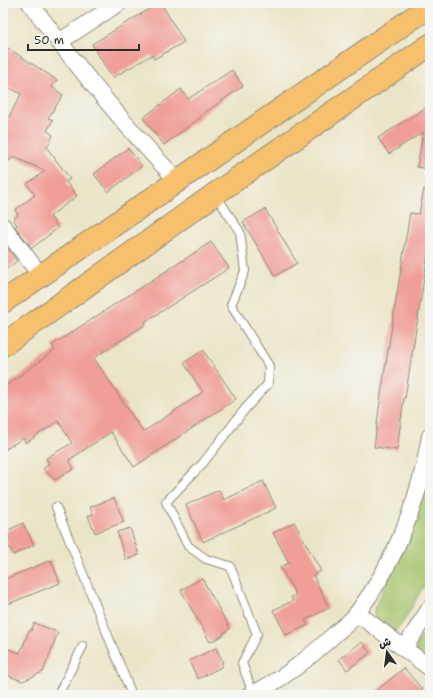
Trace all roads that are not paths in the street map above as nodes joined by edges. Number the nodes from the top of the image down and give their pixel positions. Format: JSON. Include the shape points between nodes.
{"nodes":[{"id":1,"x":30,"y":3,"type":"edge"},
{"id":2,"x":119,"y":3,"type":"edge"},
{"id":3,"x":430,"y":6,"type":"edge"},
{"id":4,"x":59,"y":42,"type":"junction"},
{"id":5,"x":430,"y":45,"type":"edge"},
{"id":6,"x":178,"y":181,"type":"junction"},
{"id":7,"x":215,"y":194,"type":"junction"},
{"id":8,"x":3,"y":226,"type":"edge"},
{"id":9,"x":41,"y":276,"type":"junction"},
{"id":10,"x":3,"y":302,"type":"edge"},
{"id":11,"x":3,"y":345,"type":"edge"},
{"id":12,"x":430,"y":436,"type":"edge"},
{"id":13,"x":56,"y":507,"type":"dead end"},
{"id":14,"x":430,"y":608,"type":"edge"},
{"id":15,"x":358,"y":613,"type":"junction"},
{"id":16,"x":83,"y":646,"type":"dead end"},
{"id":17,"x":404,"y":649,"type":"junction"},
{"id":18,"x":430,"y":668,"type":"edge"},
{"id":19,"x":252,"y":694,"type":"edge"},
{"id":20,"x":58,"y":695,"type":"edge"},
{"id":21,"x":132,"y":695,"type":"edge"}],
"edges":[{"from":1,"to":4,"type":"street"},
{"from":2,"to":4,"type":"street"},
{"from":3,"to":6,"type":"highway"},
{"from":4,"to":6,"type":"street","via":[[138,141]]},
{"from":5,"to":7,"type":"highway"},
{"from":6,"to":9,"type":"highway"},
{"from":7,"to":11,"type":"highway"},
{"from":7,"to":19,"type":"lane","via":[[240,232],[245,271],[231,305],[269,366],[268,384],[203,463],[166,502],[188,546],[206,559],[230,566],[257,634],[242,663]]},
{"from":8,"to":9,"type":"street"},
{"from":9,"to":10,"type":"highway"},
{"from":12,"to":15,"type":"street","via":[[418,491],[398,542],[378,582]]},
{"from":13,"to":21,"type":"lane"},
{"from":14,"to":17,"type":"street"},
{"from":15,"to":17,"type":"street"},
{"from":15,"to":19,"type":"street","via":[[306,661]]},
{"from":16,"to":20,"type":"lane"},
{"from":17,"to":18,"type":"street"}]}
